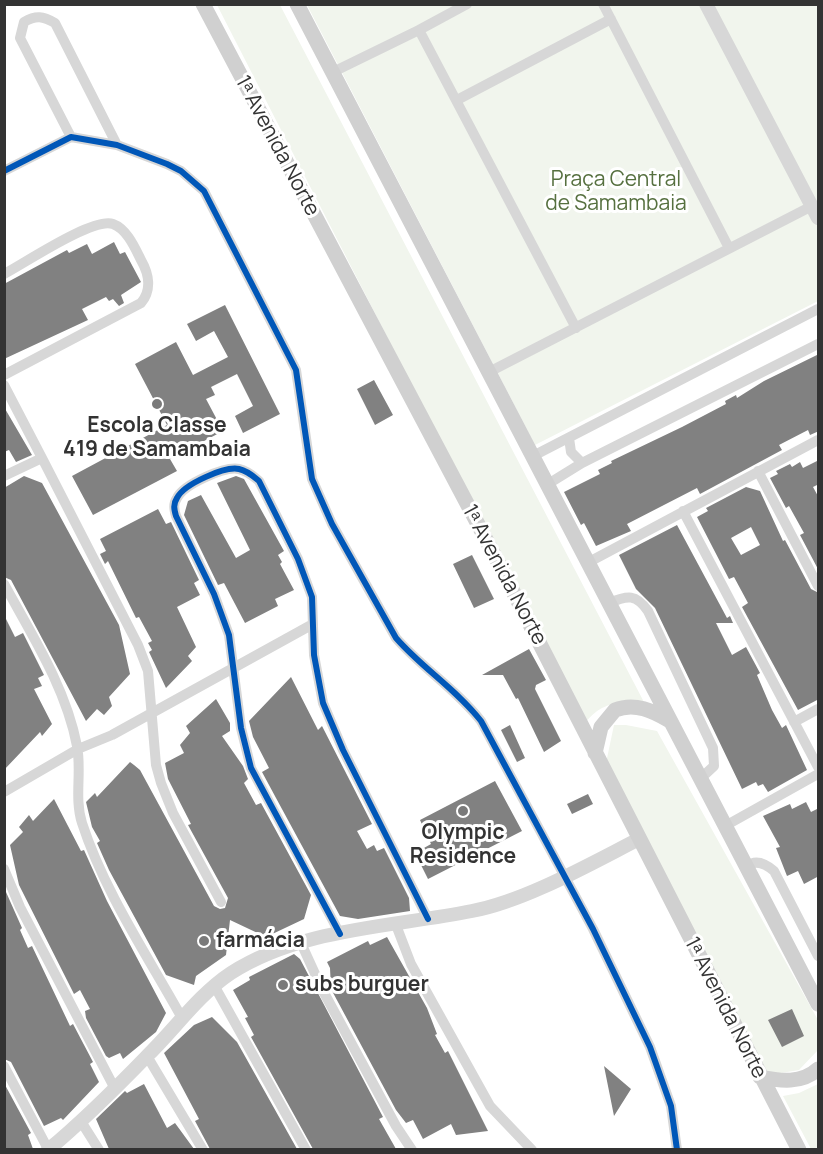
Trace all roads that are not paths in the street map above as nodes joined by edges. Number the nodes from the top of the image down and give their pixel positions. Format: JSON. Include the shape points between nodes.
{"nodes":[{"id":1,"x":203,"y":4,"type":"edge"},
{"id":2,"x":297,"y":4,"type":"edge"},
{"id":3,"x":467,"y":4,"type":"edge"},
{"id":4,"x":603,"y":4,"type":"edge"},
{"id":5,"x":706,"y":4,"type":"edge"},
{"id":6,"x":611,"y":19,"type":"junction"},
{"id":7,"x":419,"y":30,"type":"junction"},
{"id":8,"x":333,"y":72,"type":"junction"},
{"id":9,"x":457,"y":100,"type":"junction"},
{"id":10,"x":71,"y":137,"type":"junction"},
{"id":11,"x":117,"y":145,"type":"junction"},
{"id":12,"x":4,"y":171,"type":"edge"},
{"id":13,"x":815,"y":212,"type":"edge"},
{"id":14,"x":729,"y":248,"type":"junction"},
{"id":15,"x":4,"y":274,"type":"edge"},
{"id":16,"x":819,"y":310,"type":"edge"},
{"id":17,"x":576,"y":328,"type":"junction"},
{"id":18,"x":819,"y":344,"type":"edge"},
{"id":19,"x":489,"y":372,"type":"junction"},
{"id":20,"x":4,"y":375,"type":"edge"},
{"id":21,"x":4,"y":385,"type":"edge"},
{"id":22,"x":569,"y":438,"type":"junction"},
{"id":23,"x":819,"y":440,"type":"edge"},
{"id":24,"x":533,"y":456,"type":"junction"},
{"id":25,"x":42,"y":458,"type":"junction"},
{"id":26,"x":582,"y":463,"type":"junction"},
{"id":27,"x":758,"y":471,"type":"junction"},
{"id":28,"x":4,"y":476,"type":"edge"},
{"id":29,"x":548,"y":484,"type":"junction"},
{"id":30,"x":682,"y":511,"type":"junction"},
{"id":31,"x":589,"y":562,"type":"junction"},
{"id":32,"x":4,"y":584,"type":"edge"},
{"id":33,"x":819,"y":586,"type":"edge"},
{"id":34,"x":609,"y":603,"type":"junction"},
{"id":35,"x":313,"y":624,"type":"junction"},
{"id":36,"x":234,"y":667,"type":"junction"},
{"id":37,"x":819,"y":709,"type":"edge"},
{"id":38,"x":151,"y":714,"type":"junction"},
{"id":39,"x":670,"y":722,"type":"junction"},
{"id":40,"x":794,"y":722,"type":"junction"},
{"id":41,"x":78,"y":749,"type":"junction"},
{"id":42,"x":595,"y":753,"type":"junction"},
{"id":43,"x":819,"y":767,"type":"edge"},
{"id":44,"x":819,"y":774,"type":"edge"},
{"id":45,"x":700,"y":779,"type":"junction"},
{"id":46,"x":4,"y":792,"type":"edge"},
{"id":47,"x":724,"y":826,"type":"junction"},
{"id":48,"x":639,"y":839,"type":"junction"},
{"id":49,"x":747,"y":866,"type":"junction"},
{"id":50,"x":4,"y":869,"type":"edge"},
{"id":51,"x":564,"y":875,"type":"junction"},
{"id":52,"x":221,"y":902,"type":"dead end"},
{"id":53,"x":428,"y":919,"type":"junction"},
{"id":54,"x":396,"y":925,"type":"junction"},
{"id":55,"x":340,"y":934,"type":"junction"},
{"id":56,"x":301,"y":943,"type":"junction"},
{"id":57,"x":819,"y":956,"type":"edge"},
{"id":58,"x":215,"y":987,"type":"junction"},
{"id":59,"x":819,"y":1004,"type":"edge"},
{"id":60,"x":182,"y":1018,"type":"junction"},
{"id":61,"x":147,"y":1056,"type":"junction"},
{"id":62,"x":4,"y":1066,"type":"edge"},
{"id":63,"x":819,"y":1069,"type":"edge"},
{"id":64,"x":760,"y":1077,"type":"junction"},
{"id":65,"x":114,"y":1087,"type":"junction"},
{"id":66,"x":82,"y":1123,"type":"junction"},
{"id":67,"x":48,"y":1149,"type":"edge"},
{"id":68,"x":99,"y":1149,"type":"edge"},
{"id":69,"x":203,"y":1149,"type":"edge"},
{"id":70,"x":306,"y":1149,"type":"edge"},
{"id":71,"x":412,"y":1149,"type":"edge"},
{"id":72,"x":526,"y":1149,"type":"edge"},
{"id":73,"x":677,"y":1149,"type":"edge"},
{"id":74,"x":799,"y":1149,"type":"edge"}],
"edges":[{"from":1,"to":42,"type":"main road","name":"1ᵃ Avenida Norte"},
{"from":2,"to":8,"type":"main road"},
{"from":3,"to":7,"type":"street"},
{"from":4,"to":6,"type":"street"},
{"from":5,"to":13,"type":"street"},
{"from":6,"to":9,"type":"street"},
{"from":6,"to":14,"type":"street"},
{"from":7,"to":8,"type":"street"},
{"from":7,"to":9,"type":"street"},
{"from":8,"to":19,"type":"main road"},
{"from":9,"to":17,"type":"street"},
{"from":10,"to":11,"type":"street"},
{"from":10,"to":11,"type":"street","via":[[20,38],[24,22],[32,18],[43,16],[54,23]]},
{"from":10,"to":12,"type":"street"},
{"from":11,"to":51,"type":"street","via":[[181,171],[204,191],[296,370],[308,464],[332,524],[396,638],[466,701],[481,721]]},
{"from":13,"to":14,"type":"street"},
{"from":14,"to":17,"type":"street"},
{"from":15,"to":20,"type":"street","via":[[87,229],[110,224],[122,229],[132,243],[147,270],[149,284],[141,303]]},
{"from":16,"to":22,"type":"street"},
{"from":17,"to":19,"type":"street"},
{"from":18,"to":26,"type":"street"},
{"from":19,"to":24,"type":"main road"},
{"from":21,"to":25,"type":"street"},
{"from":22,"to":24,"type":"street"},
{"from":22,"to":26,"type":"street","via":[[572,452]]},
{"from":23,"to":27,"type":"street"},
{"from":24,"to":29,"type":"main road"},
{"from":25,"to":28,"type":"street"},
{"from":25,"to":38,"type":"street","via":[[138,645],[147,671]]},
{"from":26,"to":29,"type":"street"},
{"from":27,"to":30,"type":"street"},
{"from":27,"to":33,"type":"street"},
{"from":29,"to":31,"type":"main road"},
{"from":30,"to":31,"type":"street"},
{"from":30,"to":40,"type":"street"},
{"from":31,"to":34,"type":"main road"},
{"from":32,"to":41,"type":"street","via":[[67,707]]},
{"from":34,"to":39,"type":"main road"},
{"from":34,"to":45,"type":"street","via":[[632,596],[648,611],[713,748],[714,766]]},
{"from":35,"to":36,"type":"street"},
{"from":35,"to":36,"type":"street","via":[[308,586],[259,481],[248,472],[230,468],[187,487],[175,499],[176,516],[214,594],[229,635]]},
{"from":35,"to":53,"type":"street","via":[[317,682],[323,703]]},
{"from":36,"to":38,"type":"street"},
{"from":36,"to":55,"type":"street","via":[[241,728],[251,768]]},
{"from":37,"to":40,"type":"street"},
{"from":38,"to":41,"type":"street"},
{"from":38,"to":52,"type":"street","via":[[161,783]]},
{"from":39,"to":42,"type":"main road","via":[[649,709],[615,710],[601,727]]},
{"from":39,"to":45,"type":"main road"},
{"from":40,"to":43,"type":"street"},
{"from":41,"to":46,"type":"street"},
{"from":41,"to":60,"type":"street","via":[[79,812],[94,855]]},
{"from":42,"to":48,"type":"main road","name":"1ᵃ Avenida Norte"},
{"from":44,"to":47,"type":"street"},
{"from":45,"to":47,"type":"main road"},
{"from":47,"to":49,"type":"main road"},
{"from":48,"to":51,"type":"street"},
{"from":48,"to":64,"type":"main road","name":"1ᵃ Avenida Norte"},
{"from":49,"to":57,"type":"street","via":[[758,863],[774,871]]},
{"from":49,"to":59,"type":"main road"},
{"from":50,"to":65,"type":"street"},
{"from":51,"to":53,"type":"street","via":[[499,903]]},
{"from":51,"to":73,"type":"street","via":[[650,1047],[671,1106]]},
{"from":53,"to":54,"type":"street"},
{"from":54,"to":55,"type":"street"},
{"from":54,"to":72,"type":"street","via":[[411,964],[490,1106]]},
{"from":55,"to":56,"type":"street"},
{"from":56,"to":58,"type":"street","via":[[279,949],[231,974]]},
{"from":56,"to":71,"type":"street","via":[[322,989]]},
{"from":58,"to":60,"type":"street"},
{"from":58,"to":70,"type":"street"},
{"from":60,"to":61,"type":"street"},
{"from":61,"to":65,"type":"street"},
{"from":61,"to":69,"type":"street"},
{"from":62,"to":67,"type":"street"},
{"from":63,"to":64,"type":"main road","via":[[809,1077],[791,1081]]},
{"from":64,"to":74,"type":"main road","name":"1ᵃ Avenida Norte"},
{"from":65,"to":66,"type":"street"},
{"from":66,"to":67,"type":"street"},
{"from":66,"to":68,"type":"street"}]}
